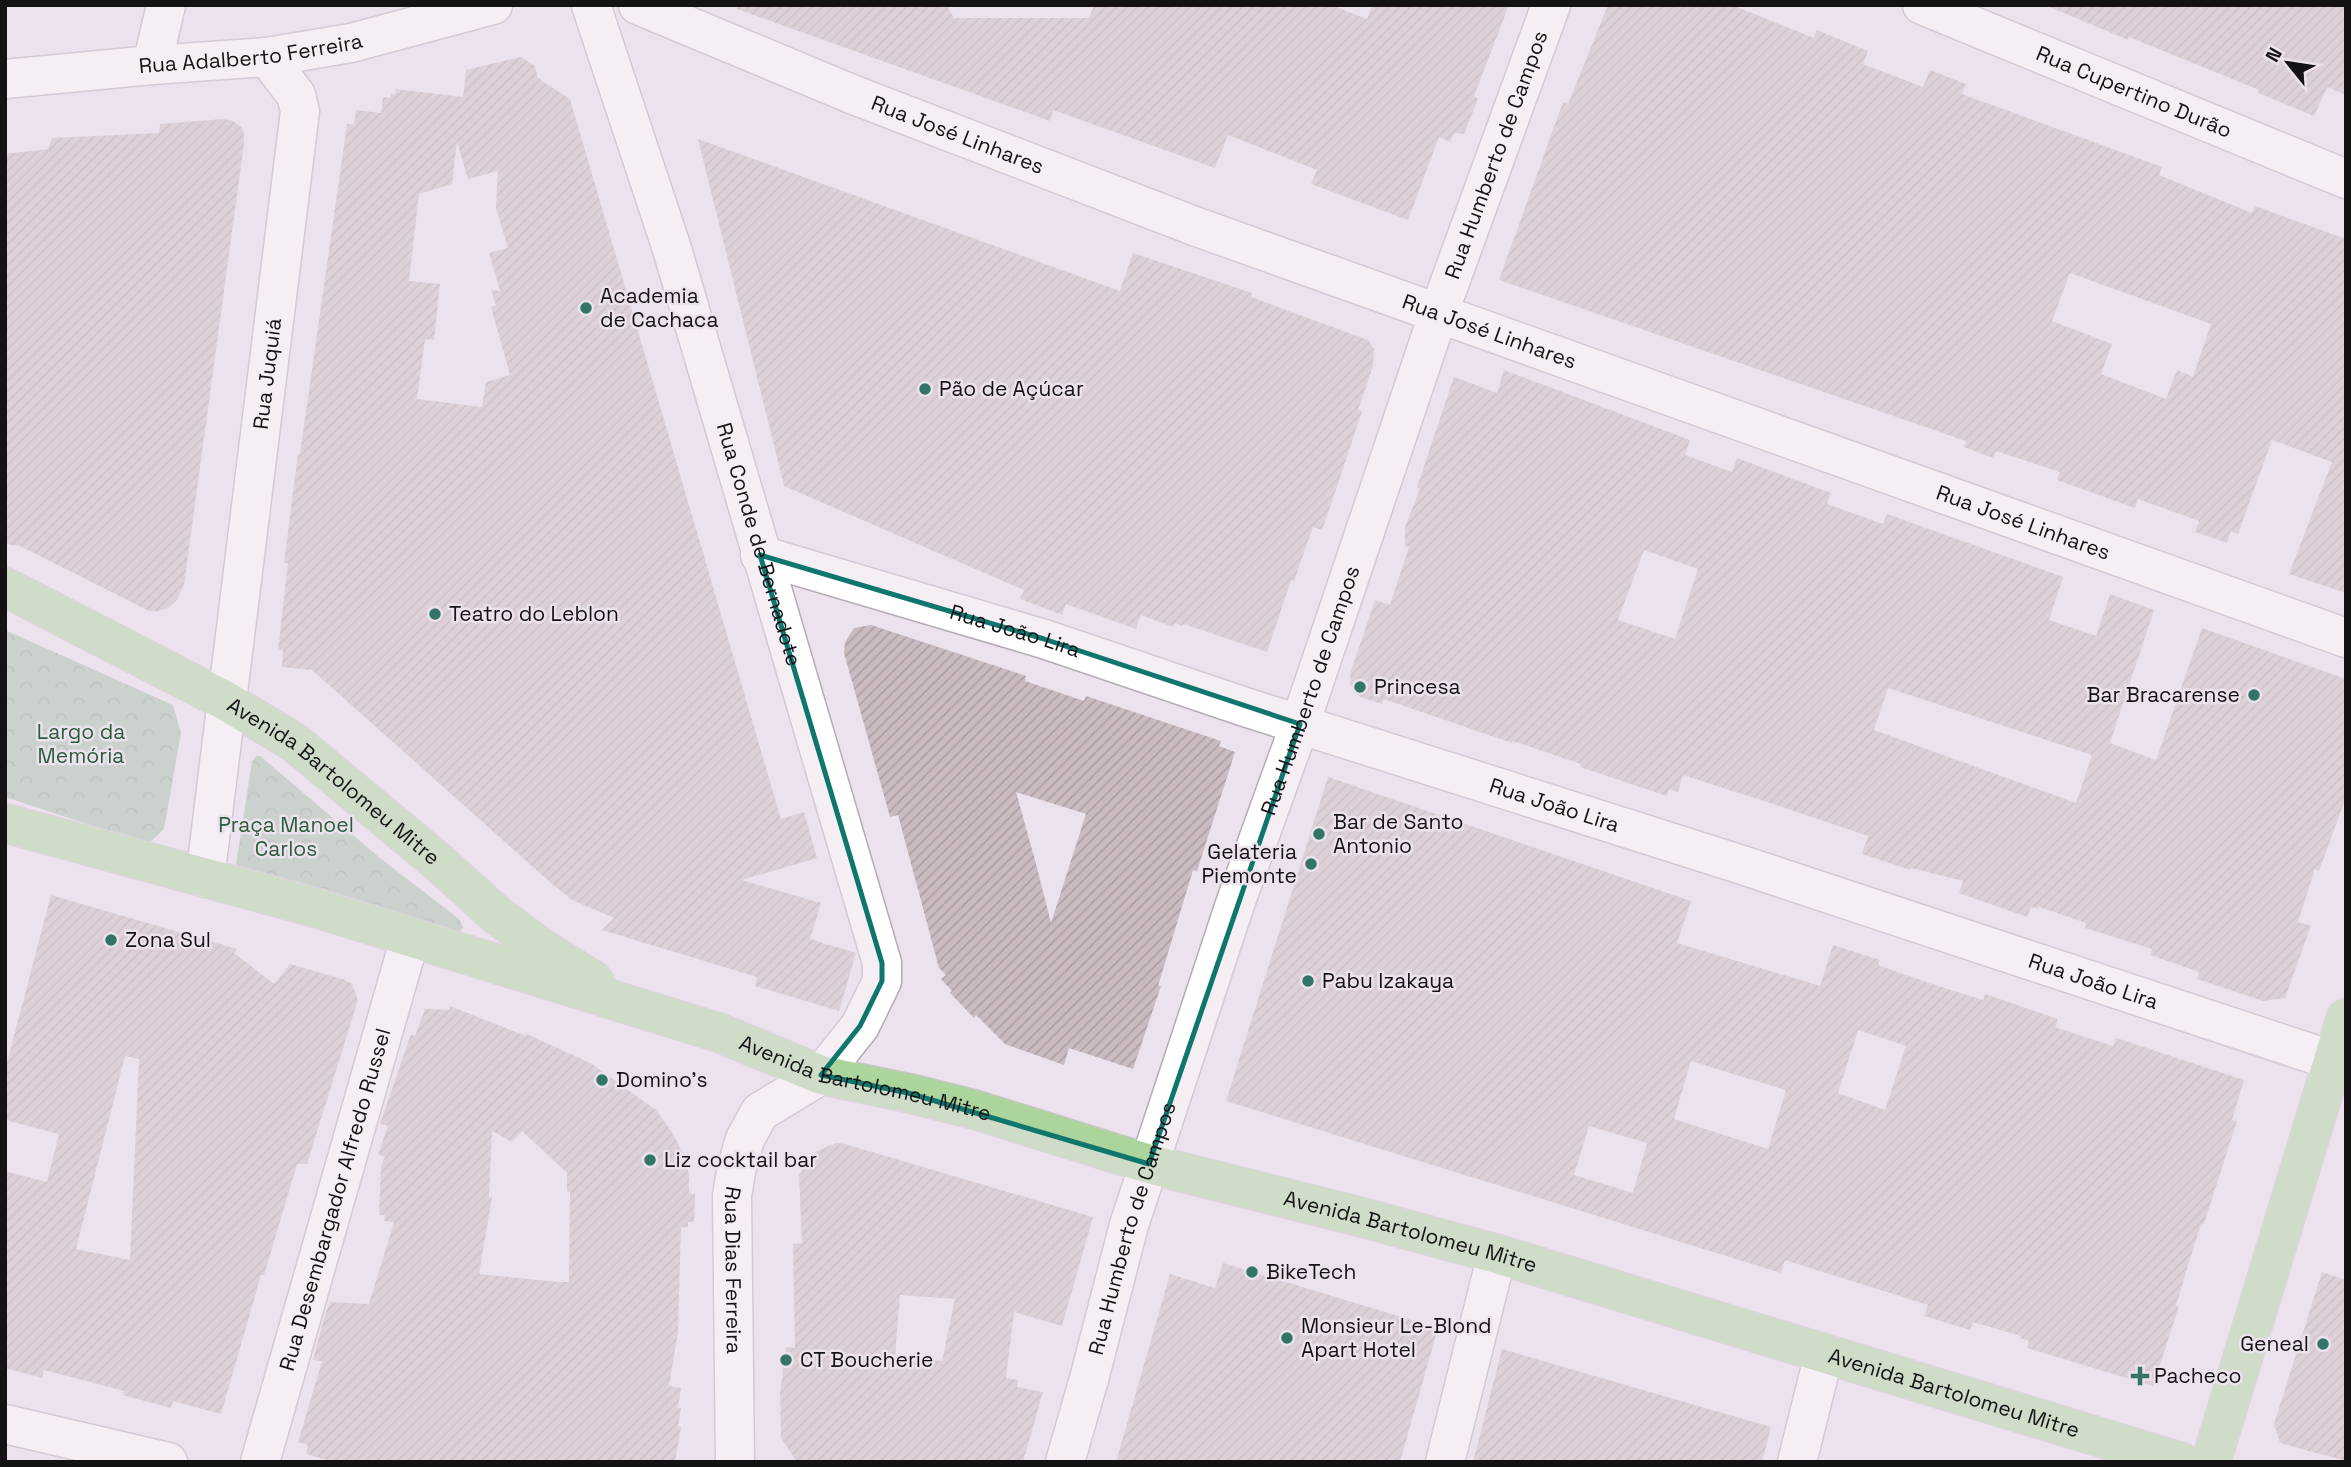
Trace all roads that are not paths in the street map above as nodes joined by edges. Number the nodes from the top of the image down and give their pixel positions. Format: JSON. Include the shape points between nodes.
{"nodes":[{"id":1,"x":166,"y":5,"type":"edge"},
{"id":2,"x":493,"y":5,"type":"edge"},
{"id":3,"x":592,"y":5,"type":"edge"},
{"id":4,"x":638,"y":5,"type":"edge"},
{"id":5,"x":1551,"y":5,"type":"edge"},
{"id":6,"x":1922,"y":5,"type":"edge"},
{"id":7,"x":267,"y":57,"type":"junction"},
{"id":8,"x":152,"y":65,"type":"junction"},
{"id":9,"x":5,"y":79,"type":"edge"},
{"id":10,"x":2346,"y":178,"type":"edge"},
{"id":11,"x":1439,"y":312,"type":"junction"},
{"id":12,"x":760,"y":555,"type":"junction"},
{"id":13,"x":5,"y":587,"type":"edge"},
{"id":14,"x":2346,"y":638,"type":"edge"},
{"id":15,"x":226,"y":701,"type":"junction"},
{"id":16,"x":1300,"y":724,"type":"junction"},
{"id":17,"x":7,"y":829,"type":"edge"},
{"id":18,"x":205,"y":878,"type":"junction"},
{"id":19,"x":410,"y":938,"type":"junction"},
{"id":20,"x":640,"y":1009,"type":"junction"},
{"id":21,"x":2346,"y":1018,"type":"edge"},
{"id":22,"x":2338,"y":1063,"type":"edge"},
{"id":23,"x":821,"y":1075,"type":"junction"},
{"id":24,"x":1149,"y":1164,"type":"junction"},
{"id":25,"x":1497,"y":1254,"type":"junction"},
{"id":26,"x":1824,"y":1354,"type":"junction"},
{"id":27,"x":5,"y":1424,"type":"edge"},
{"id":28,"x":168,"y":1462,"type":"edge"},
{"id":29,"x":260,"y":1462,"type":"edge"},
{"id":30,"x":735,"y":1462,"type":"edge"},
{"id":31,"x":1065,"y":1462,"type":"edge"},
{"id":32,"x":1445,"y":1462,"type":"edge"},
{"id":33,"x":1797,"y":1462,"type":"edge"},
{"id":34,"x":2181,"y":1462,"type":"edge"},
{"id":35,"x":2211,"y":1462,"type":"edge"}],
"edges":[{"from":1,"to":8,"type":"street"},
{"from":2,"to":7,"type":"street","name":"Rua Adalberto Ferreira","via":[[351,43]]},
{"from":3,"to":12,"type":"street","name":"Rua Conde de Bernadote","via":[[672,250]]},
{"from":4,"to":11,"type":"street","name":"Rua José Linhares","via":[[1108,193]]},
{"from":5,"to":11,"type":"street","name":"Rua Humberto de Campos"},
{"from":6,"to":10,"type":"street","name":"Rua Cupertino Durão"},
{"from":7,"to":8,"type":"street","name":"Rua Adalberto Ferreira"},
{"from":7,"to":15,"type":"street","name":"Rua Juquiá","via":[[296,95],[300,111]]},
{"from":8,"to":9,"type":"street","name":"Rua Adalberto Ferreira"},
{"from":11,"to":14,"type":"street","name":"Rua José Linhares"},
{"from":11,"to":16,"type":"street","name":"Rua Humberto de Campos"},
{"from":12,"to":16,"type":"street","name":"Rua João Lira","via":[[1044,639]]},
{"from":12,"to":23,"type":"street","name":"Rua Conde de Bernadote","via":[[882,963],[882,981],[860,1026]]},
{"from":13,"to":15,"type":"main road","name":"Avenida Bartolomeu Mitre"},
{"from":15,"to":18,"type":"street","name":"Rua Juquiá"},
{"from":15,"to":20,"type":"main road","name":"Avenida Bartolomeu Mitre","via":[[295,743],[498,916]]},
{"from":16,"to":22,"type":"street","name":"Rua João Lira"},
{"from":16,"to":24,"type":"street","name":"Rua Humberto de Campos"},
{"from":17,"to":18,"type":"main road","name":"Avenida Bartolomeu Mitre"},
{"from":18,"to":19,"type":"main road","name":"Avenida Bartolomeu Mitre"},
{"from":19,"to":20,"type":"main road","name":"Avenida Bartolomeu Mitre"},
{"from":19,"to":29,"type":"street","name":"Rua Desembargador Alfredo Russel"},
{"from":20,"to":23,"type":"main road","name":"Avenida Bartolomeu Mitre","via":[[720,1034]]},
{"from":21,"to":22,"type":"main road"},
{"from":22,"to":35,"type":"main road"},
{"from":23,"to":24,"type":"main road","name":"Avenida Bartolomeu Mitre","via":[[976,1110]]},
{"from":23,"to":30,"type":"street","name":"Rua Dias Ferreira","via":[[760,1112],[737,1167],[732,1195]]},
{"from":24,"to":25,"type":"main road","name":"Avenida Bartolomeu Mitre"},
{"from":24,"to":31,"type":"street","name":"Rua Humberto de Campos"},
{"from":25,"to":26,"type":"main road","name":"Avenida Bartolomeu Mitre"},
{"from":25,"to":32,"type":"street"},
{"from":26,"to":33,"type":"street"},
{"from":26,"to":34,"type":"main road","name":"Avenida Bartolomeu Mitre"},
{"from":27,"to":28,"type":"street"}]}
